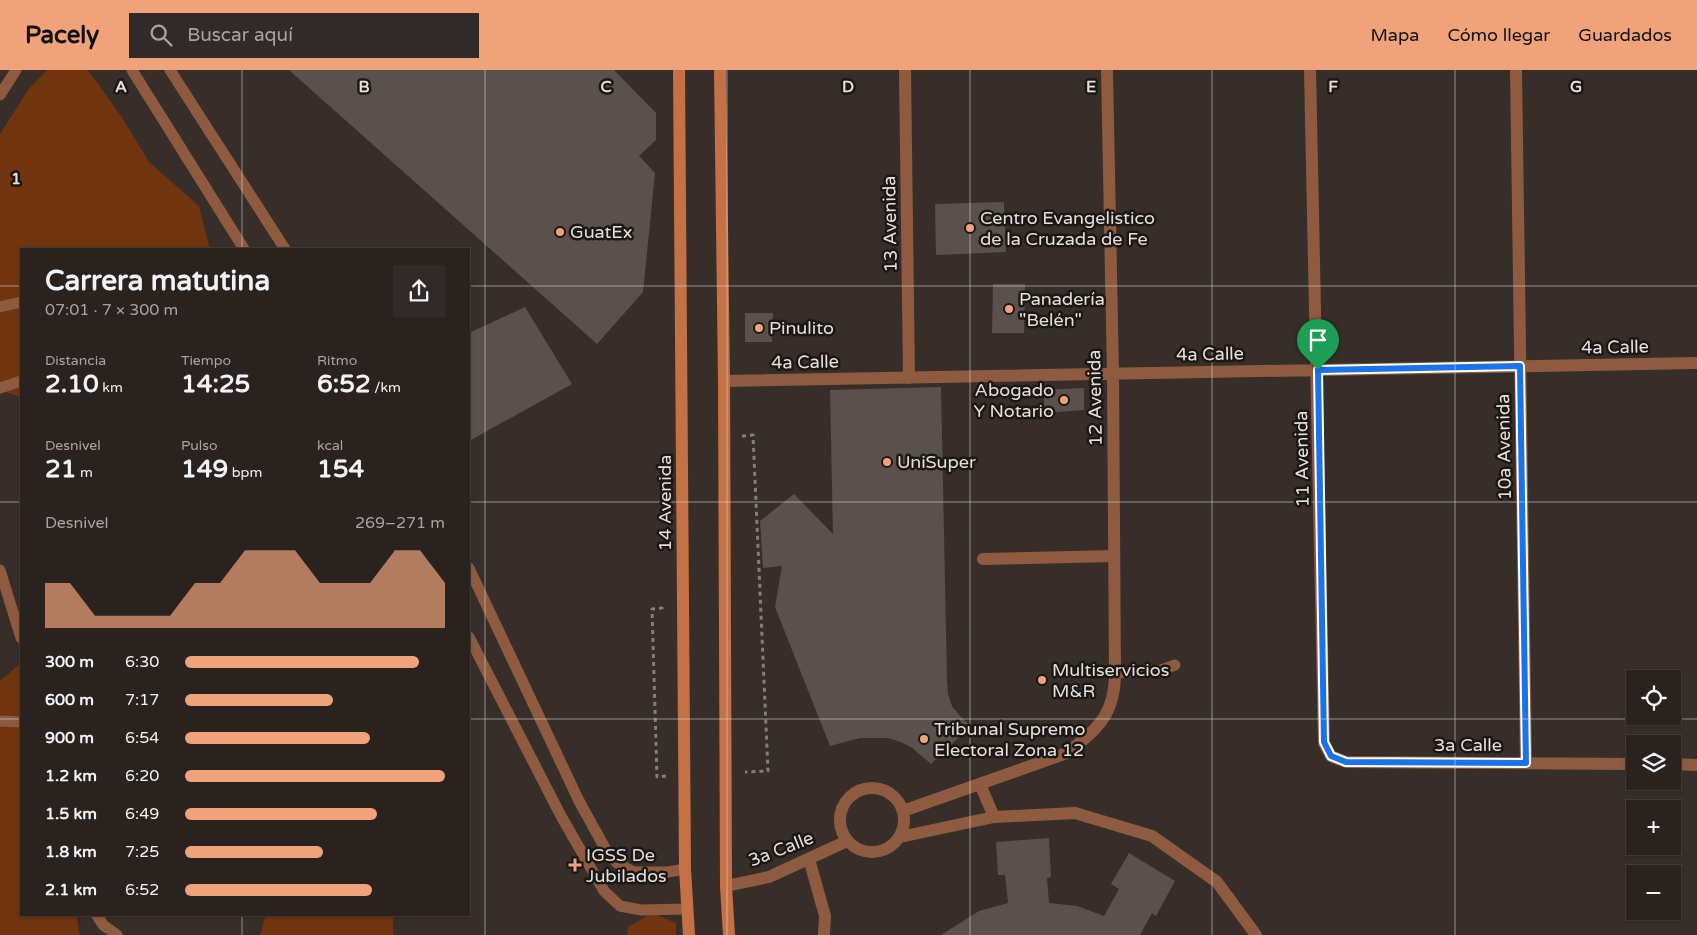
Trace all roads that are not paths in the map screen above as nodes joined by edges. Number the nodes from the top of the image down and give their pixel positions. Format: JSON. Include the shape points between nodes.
{"nodes":[{"id":1,"x":16,"y":70,"type":"edge"},
{"id":2,"x":132,"y":70,"type":"edge"},
{"id":3,"x":170,"y":70,"type":"edge"},
{"id":4,"x":679,"y":70,"type":"edge"},
{"id":5,"x":720,"y":70,"type":"edge"},
{"id":6,"x":905,"y":70,"type":"edge"},
{"id":7,"x":1107,"y":70,"type":"edge"},
{"id":8,"x":1310,"y":70,"type":"edge"},
{"id":9,"x":1516,"y":70,"type":"edge"},
{"id":10,"x":0,"y":95,"type":"edge"},
{"id":11,"x":243,"y":248,"type":"edge"},
{"id":12,"x":284,"y":248,"type":"edge"},
{"id":13,"x":20,"y":302,"type":"edge"},
{"id":14,"x":0,"y":307,"type":"edge"},
{"id":15,"x":1697,"y":363,"type":"edge"},
{"id":16,"x":1520,"y":366,"type":"junction"},
{"id":17,"x":1318,"y":370,"type":"junction"},
{"id":18,"x":1113,"y":374,"type":"junction"},
{"id":19,"x":909,"y":378,"type":"junction"},
{"id":20,"x":20,"y":381,"type":"edge"},
{"id":21,"x":724,"y":381,"type":"junction"},
{"id":22,"x":0,"y":388,"type":"edge"},
{"id":23,"x":1114,"y":556,"type":"junction"},
{"id":24,"x":983,"y":559,"type":"dead end"},
{"id":25,"x":0,"y":570,"type":"edge"},
{"id":26,"x":470,"y":570,"type":"edge"},
{"id":27,"x":20,"y":635,"type":"edge"},
{"id":28,"x":470,"y":639,"type":"edge"},
{"id":29,"x":1175,"y":665,"type":"dead end"},
{"id":30,"x":1115,"y":673,"type":"junction"},
{"id":31,"x":0,"y":721,"type":"edge"},
{"id":32,"x":20,"y":722,"type":"edge"},
{"id":33,"x":1331,"y":756,"type":"joint"},
{"id":34,"x":1526,"y":763,"type":"junction"},
{"id":35,"x":1626,"y":764,"type":"edge"},
{"id":36,"x":1681,"y":764,"type":"edge"},
{"id":37,"x":1697,"y":765,"type":"edge"},
{"id":38,"x":980,"y":784,"type":"junction"},
{"id":39,"x":903,"y":811,"type":"junction"},
{"id":40,"x":994,"y":817,"type":"junction"},
{"id":41,"x":900,"y":836,"type":"junction"},
{"id":42,"x":847,"y":841,"type":"junction"},
{"id":43,"x":809,"y":859,"type":"junction"},
{"id":44,"x":685,"y":868,"type":"junction"},
{"id":45,"x":726,"y":886,"type":"junction"},
{"id":46,"x":688,"y":909,"type":"junction"},
{"id":47,"x":97,"y":916,"type":"edge"},
{"id":48,"x":117,"y":935,"type":"edge"},
{"id":49,"x":689,"y":935,"type":"edge"},
{"id":50,"x":729,"y":935,"type":"edge"},
{"id":51,"x":824,"y":935,"type":"edge"},
{"id":52,"x":1256,"y":935,"type":"edge"}],
"edges":[{"from":1,"to":10,"type":"lane"},
{"from":2,"to":11,"type":"lane"},
{"from":3,"to":12,"type":"lane"},
{"from":4,"to":44,"type":"main road","name":"14 Avenida"},
{"from":5,"to":21,"type":"main road"},
{"from":6,"to":19,"type":"street","name":"13 Avenida"},
{"from":7,"to":18,"type":"street","name":"12 Avenida"},
{"from":8,"to":17,"type":"street","name":"11 Avenida"},
{"from":9,"to":16,"type":"street","name":"10a Avenida"},
{"from":13,"to":14,"type":"lane"},
{"from":15,"to":16,"type":"street","name":"4a Calle"},
{"from":16,"to":17,"type":"street","name":"4a Calle"},
{"from":16,"to":34,"type":"street","name":"10a Avenida"},
{"from":17,"to":18,"type":"street","name":"4a Calle"},
{"from":17,"to":33,"type":"street","name":"11 Avenida","via":[[1324,742]]},
{"from":18,"to":19,"type":"street","name":"4a Calle"},
{"from":18,"to":23,"type":"street","name":"12 Avenida"},
{"from":19,"to":21,"type":"street","name":"4a Calle"},
{"from":20,"to":22,"type":"lane"},
{"from":21,"to":45,"type":"main road"},
{"from":23,"to":24,"type":"street"},
{"from":23,"to":30,"type":"street","name":"12 Avenida"},
{"from":25,"to":27,"type":"lane"},
{"from":26,"to":44,"type":"lane","via":[[578,801],[606,850],[617,863],[634,872],[668,872]]},
{"from":28,"to":46,"type":"lane","via":[[561,816],[604,891],[620,906],[641,910]]},
{"from":29,"to":30,"type":"lane"},
{"from":30,"to":38,"type":"street","name":"12 Avenida","via":[[1111,704],[1101,724],[1089,736],[1067,753]]},
{"from":31,"to":32,"type":"lane"},
{"from":33,"to":34,"type":"street","name":"3a Calle","via":[[1346,762]]},
{"from":34,"to":35,"type":"street","name":"3a Calle"},
{"from":36,"to":37,"type":"street"},
{"from":38,"to":39,"type":"street"},
{"from":38,"to":40,"type":"street"},
{"from":39,"to":41,"type":"street"},
{"from":39,"to":42,"type":"street","via":[[892,794],[883,789],[873,787],[852,794],[845,801],[839,821]]},
{"from":40,"to":41,"type":"street"},
{"from":40,"to":52,"type":"street","via":[[1075,813],[1152,836],[1217,882]]},
{"from":41,"to":42,"type":"street","via":[[884,850],[874,852],[864,852]]},
{"from":42,"to":43,"type":"street","name":"3a Calle"},
{"from":43,"to":45,"type":"street","name":"3a Calle","via":[[769,877]]},
{"from":43,"to":51,"type":"street","via":[[826,916]]},
{"from":44,"to":46,"type":"main road","name":"14 Avenida"},
{"from":45,"to":50,"type":"main road"},
{"from":46,"to":49,"type":"main road","name":"14 Avenida"},
{"from":47,"to":48,"type":"lane","via":[[103,925]]}]}
